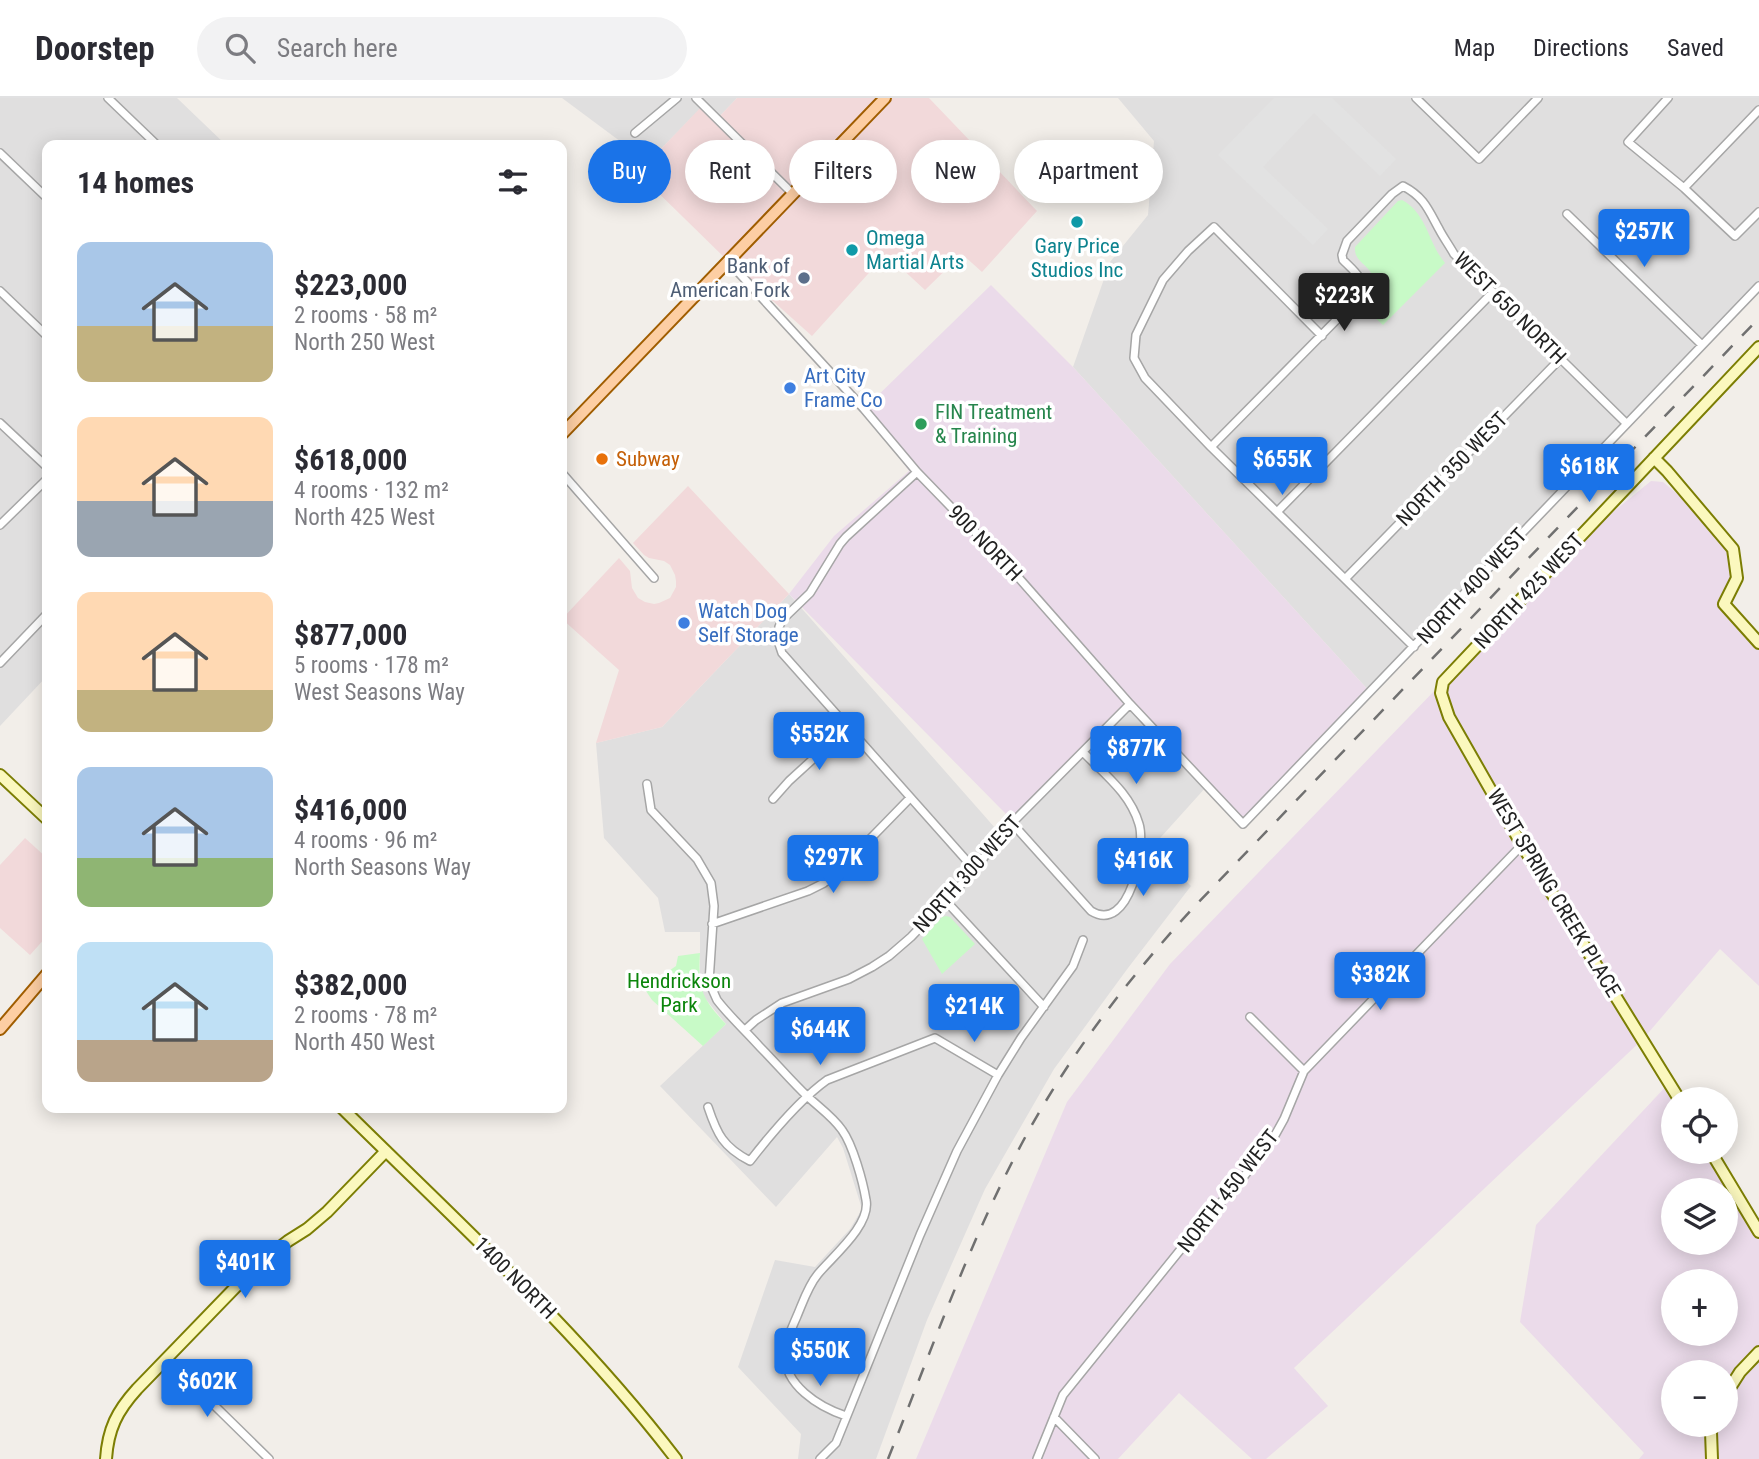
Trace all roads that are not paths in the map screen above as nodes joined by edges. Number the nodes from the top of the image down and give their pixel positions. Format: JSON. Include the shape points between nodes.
{"nodes":[{"id":1,"x":108,"y":98,"type":"edge"},
{"id":2,"x":677,"y":98,"type":"edge"},
{"id":3,"x":696,"y":98,"type":"edge"},
{"id":4,"x":885,"y":98,"type":"edge"},
{"id":5,"x":1416,"y":98,"type":"edge"},
{"id":6,"x":1538,"y":98,"type":"edge"},
{"id":7,"x":1668,"y":98,"type":"edge"},
{"id":8,"x":1759,"y":110,"type":"edge"},
{"id":9,"x":635,"y":133,"type":"dead end"},
{"id":10,"x":153,"y":140,"type":"edge"},
{"id":11,"x":844,"y":140,"type":"edge"},
{"id":12,"x":0,"y":153,"type":"edge"},
{"id":13,"x":1684,"y":188,"type":"junction"},
{"id":14,"x":789,"y":190,"type":"edge"},
{"id":15,"x":42,"y":193,"type":"edge"},
{"id":16,"x":789,"y":196,"type":"edge"},
{"id":17,"x":1759,"y":212,"type":"edge"},
{"id":18,"x":1567,"y":214,"type":"dead end"},
{"id":19,"x":729,"y":261,"type":"junction"},
{"id":20,"x":1759,"y":286,"type":"edge"},
{"id":21,"x":0,"y":291,"type":"edge"},
{"id":22,"x":1493,"y":292,"type":"junction"},
{"id":23,"x":42,"y":331,"type":"edge"},
{"id":24,"x":1322,"y":336,"type":"junction"},
{"id":25,"x":1702,"y":345,"type":"junction"},
{"id":26,"x":1759,"y":347,"type":"edge"},
{"id":27,"x":1560,"y":359,"type":"junction"},
{"id":28,"x":0,"y":423,"type":"edge"},
{"id":29,"x":1626,"y":423,"type":"junction"},
{"id":30,"x":567,"y":429,"type":"edge"},
{"id":31,"x":1211,"y":447,"type":"junction"},
{"id":32,"x":1654,"y":458,"type":"junction"},
{"id":33,"x":42,"y":462,"type":"edge"},
{"id":34,"x":917,"y":472,"type":"junction"},
{"id":35,"x":567,"y":479,"type":"edge"},
{"id":36,"x":42,"y":484,"type":"edge"},
{"id":37,"x":1277,"y":512,"type":"junction"},
{"id":38,"x":0,"y":525,"type":"edge"},
{"id":39,"x":654,"y":578,"type":"dead end"},
{"id":40,"x":1345,"y":579,"type":"junction"},
{"id":41,"x":42,"y":619,"type":"edge"},
{"id":42,"x":1759,"y":643,"type":"edge"},
{"id":43,"x":1414,"y":647,"type":"junction"},
{"id":44,"x":0,"y":663,"type":"edge"},
{"id":45,"x":1443,"y":682,"type":"joint"},
{"id":46,"x":1130,"y":704,"type":"junction"},
{"id":47,"x":847,"y":728,"type":"junction"},
{"id":48,"x":1083,"y":752,"type":"junction"},
{"id":49,"x":0,"y":775,"type":"edge"},
{"id":50,"x":647,"y":784,"type":"dead end"},
{"id":51,"x":910,"y":798,"type":"junction"},
{"id":52,"x":773,"y":799,"type":"dead end"},
{"id":53,"x":42,"y":814,"type":"edge"},
{"id":54,"x":1012,"y":823,"type":"junction"},
{"id":55,"x":1243,"y":824,"type":"joint"},
{"id":56,"x":1522,"y":845,"type":"junction"},
{"id":57,"x":975,"y":870,"type":"junction"},
{"id":58,"x":945,"y":900,"type":"junction"},
{"id":59,"x":712,"y":924,"type":"junction"},
{"id":60,"x":1083,"y":940,"type":"dead end"},
{"id":61,"x":42,"y":980,"type":"edge"},
{"id":62,"x":1044,"y":1007,"type":"junction"},
{"id":63,"x":1250,"y":1017,"type":"dead end"},
{"id":64,"x":0,"y":1029,"type":"edge"},
{"id":65,"x":745,"y":1030,"type":"junction"},
{"id":66,"x":1304,"y":1071,"type":"junction"},
{"id":67,"x":999,"y":1075,"type":"junction"},
{"id":68,"x":1672,"y":1087,"type":"edge"},
{"id":69,"x":807,"y":1096,"type":"junction"},
{"id":70,"x":708,"y":1107,"type":"dead end"},
{"id":71,"x":347,"y":1113,"type":"edge"},
{"id":72,"x":386,"y":1151,"type":"junction"},
{"id":73,"x":1718,"y":1164,"type":"edge"},
{"id":74,"x":1759,"y":1233,"type":"edge"},
{"id":75,"x":1759,"y":1352,"type":"edge"},
{"id":76,"x":166,"y":1359,"type":"junction"},
{"id":77,"x":1738,"y":1375,"type":"edge"},
{"id":78,"x":846,"y":1416,"type":"junction"},
{"id":79,"x":1054,"y":1417,"type":"junction"},
{"id":80,"x":1711,"y":1437,"type":"edge"},
{"id":81,"x":106,"y":1459,"type":"edge"},
{"id":82,"x":269,"y":1459,"type":"edge"},
{"id":83,"x":676,"y":1459,"type":"edge"},
{"id":84,"x":820,"y":1459,"type":"edge"},
{"id":85,"x":1037,"y":1459,"type":"edge"},
{"id":86,"x":1095,"y":1459,"type":"edge"},
{"id":87,"x":1712,"y":1459,"type":"edge"}],
"edges":[{"from":1,"to":10,"type":"street"},
{"from":2,"to":9,"type":"street"},
{"from":3,"to":14,"type":"street"},
{"from":4,"to":11,"type":"main road"},
{"from":5,"to":6,"type":"street","via":[[1479,159]]},
{"from":7,"to":13,"type":"street","via":[[1628,142]]},
{"from":8,"to":13,"type":"street"},
{"from":12,"to":15,"type":"street"},
{"from":13,"to":17,"type":"street","via":[[1735,236]]},
{"from":16,"to":19,"type":"main road"},
{"from":18,"to":25,"type":"street"},
{"from":19,"to":30,"type":"main road"},
{"from":19,"to":34,"type":"street","name":"900 NORTH"},
{"from":20,"to":25,"type":"street","name":"NORTH 400 WEST"},
{"from":21,"to":23,"type":"street"},
{"from":22,"to":24,"type":"street","name":"WEST 650 NORTH","via":[[1454,254],[1427,206],[1403,186],[1347,242],[1343,260],[1361,279],[1363,290]]},
{"from":22,"to":27,"type":"street","name":"WEST 650 NORTH"},
{"from":22,"to":37,"type":"street"},
{"from":24,"to":31,"type":"street"},
{"from":24,"to":31,"type":"street","via":[[1214,226],[1163,280],[1136,335],[1134,358],[1145,379]]},
{"from":25,"to":29,"type":"street","name":"NORTH 400 WEST"},
{"from":26,"to":32,"type":"street","name":"NORTH 425 WEST"},
{"from":27,"to":29,"type":"street","name":"WEST 650 NORTH"},
{"from":27,"to":40,"type":"street","name":"NORTH 350 WEST"},
{"from":28,"to":33,"type":"street"},
{"from":29,"to":43,"type":"street","name":"NORTH 400 WEST"},
{"from":31,"to":37,"type":"street"},
{"from":32,"to":42,"type":"street","via":[[1732,549],[1737,578],[1724,604]]},
{"from":32,"to":45,"type":"street","name":"NORTH 425 WEST"},
{"from":34,"to":46,"type":"street","name":"900 NORTH","via":[[1011,569]]},
{"from":34,"to":47,"type":"street","via":[[840,544],[810,593],[779,626],[782,653]]},
{"from":35,"to":39,"type":"street"},
{"from":36,"to":38,"type":"street"},
{"from":37,"to":40,"type":"street"},
{"from":40,"to":43,"type":"street"},
{"from":41,"to":44,"type":"street"},
{"from":43,"to":55,"type":"street","name":"NORTH 400 WEST"},
{"from":45,"to":56,"type":"street","name":"WEST SPRING CREEK PLACE","via":[[1441,693],[1449,717]]},
{"from":46,"to":48,"type":"street","name":"NORTH 300 WEST"},
{"from":46,"to":55,"type":"street","name":"900 NORTH"},
{"from":47,"to":51,"type":"street"},
{"from":47,"to":52,"type":"street"},
{"from":48,"to":54,"type":"street","name":"NORTH 300 WEST"},
{"from":48,"to":54,"type":"street","via":[[1121,791],[1139,826],[1141,844],[1133,883],[1117,910],[1102,915],[1091,912]]},
{"from":49,"to":53,"type":"street"},
{"from":50,"to":59,"type":"street","via":[[651,810],[697,859],[711,883]]},
{"from":51,"to":57,"type":"street"},
{"from":51,"to":59,"type":"street","via":[[824,883]]},
{"from":54,"to":57,"type":"street","name":"NORTH 300 WEST"},
{"from":56,"to":66,"type":"street","name":"NORTH 450 WEST"},
{"from":56,"to":68,"type":"street","name":"WEST SPRING CREEK PLACE"},
{"from":57,"to":58,"type":"street","name":"NORTH 300 WEST"},
{"from":58,"to":62,"type":"street"},
{"from":58,"to":65,"type":"street","name":"NORTH 300 WEST","via":[[911,937],[872,967],[782,1003]]},
{"from":59,"to":65,"type":"street","via":[[709,982],[717,1000]]},
{"from":60,"to":62,"type":"street","via":[[1073,966]]},
{"from":61,"to":64,"type":"main road"},
{"from":62,"to":67,"type":"street"},
{"from":63,"to":66,"type":"street"},
{"from":65,"to":69,"type":"street"},
{"from":66,"to":79,"type":"street","name":"NORTH 450 WEST","via":[[1274,1137],[1063,1395]]},
{"from":67,"to":69,"type":"street","via":[[935,1038],[827,1080]]},
{"from":67,"to":78,"type":"street","via":[[950,1167]]},
{"from":69,"to":70,"type":"street","via":[[750,1161],[717,1133]]},
{"from":69,"to":78,"type":"street","via":[[836,1123],[851,1145],[867,1209],[858,1229],[807,1292],[788,1339],[786,1365],[790,1376],[817,1403]]},
{"from":71,"to":72,"type":"street","name":"1400 NORTH"},
{"from":72,"to":76,"type":"street","via":[[327,1212],[256,1266]]},
{"from":72,"to":83,"type":"street","name":"1400 NORTH","via":[[532,1294]]},
{"from":73,"to":74,"type":"street"},
{"from":75,"to":77,"type":"street"},
{"from":76,"to":81,"type":"street","via":[[116,1416]]},
{"from":76,"to":82,"type":"street"},
{"from":78,"to":84,"type":"street","via":[[836,1443]]},
{"from":79,"to":85,"type":"street","name":"NORTH 450 WEST"},
{"from":79,"to":86,"type":"street"},
{"from":80,"to":87,"type":"street"}]}
